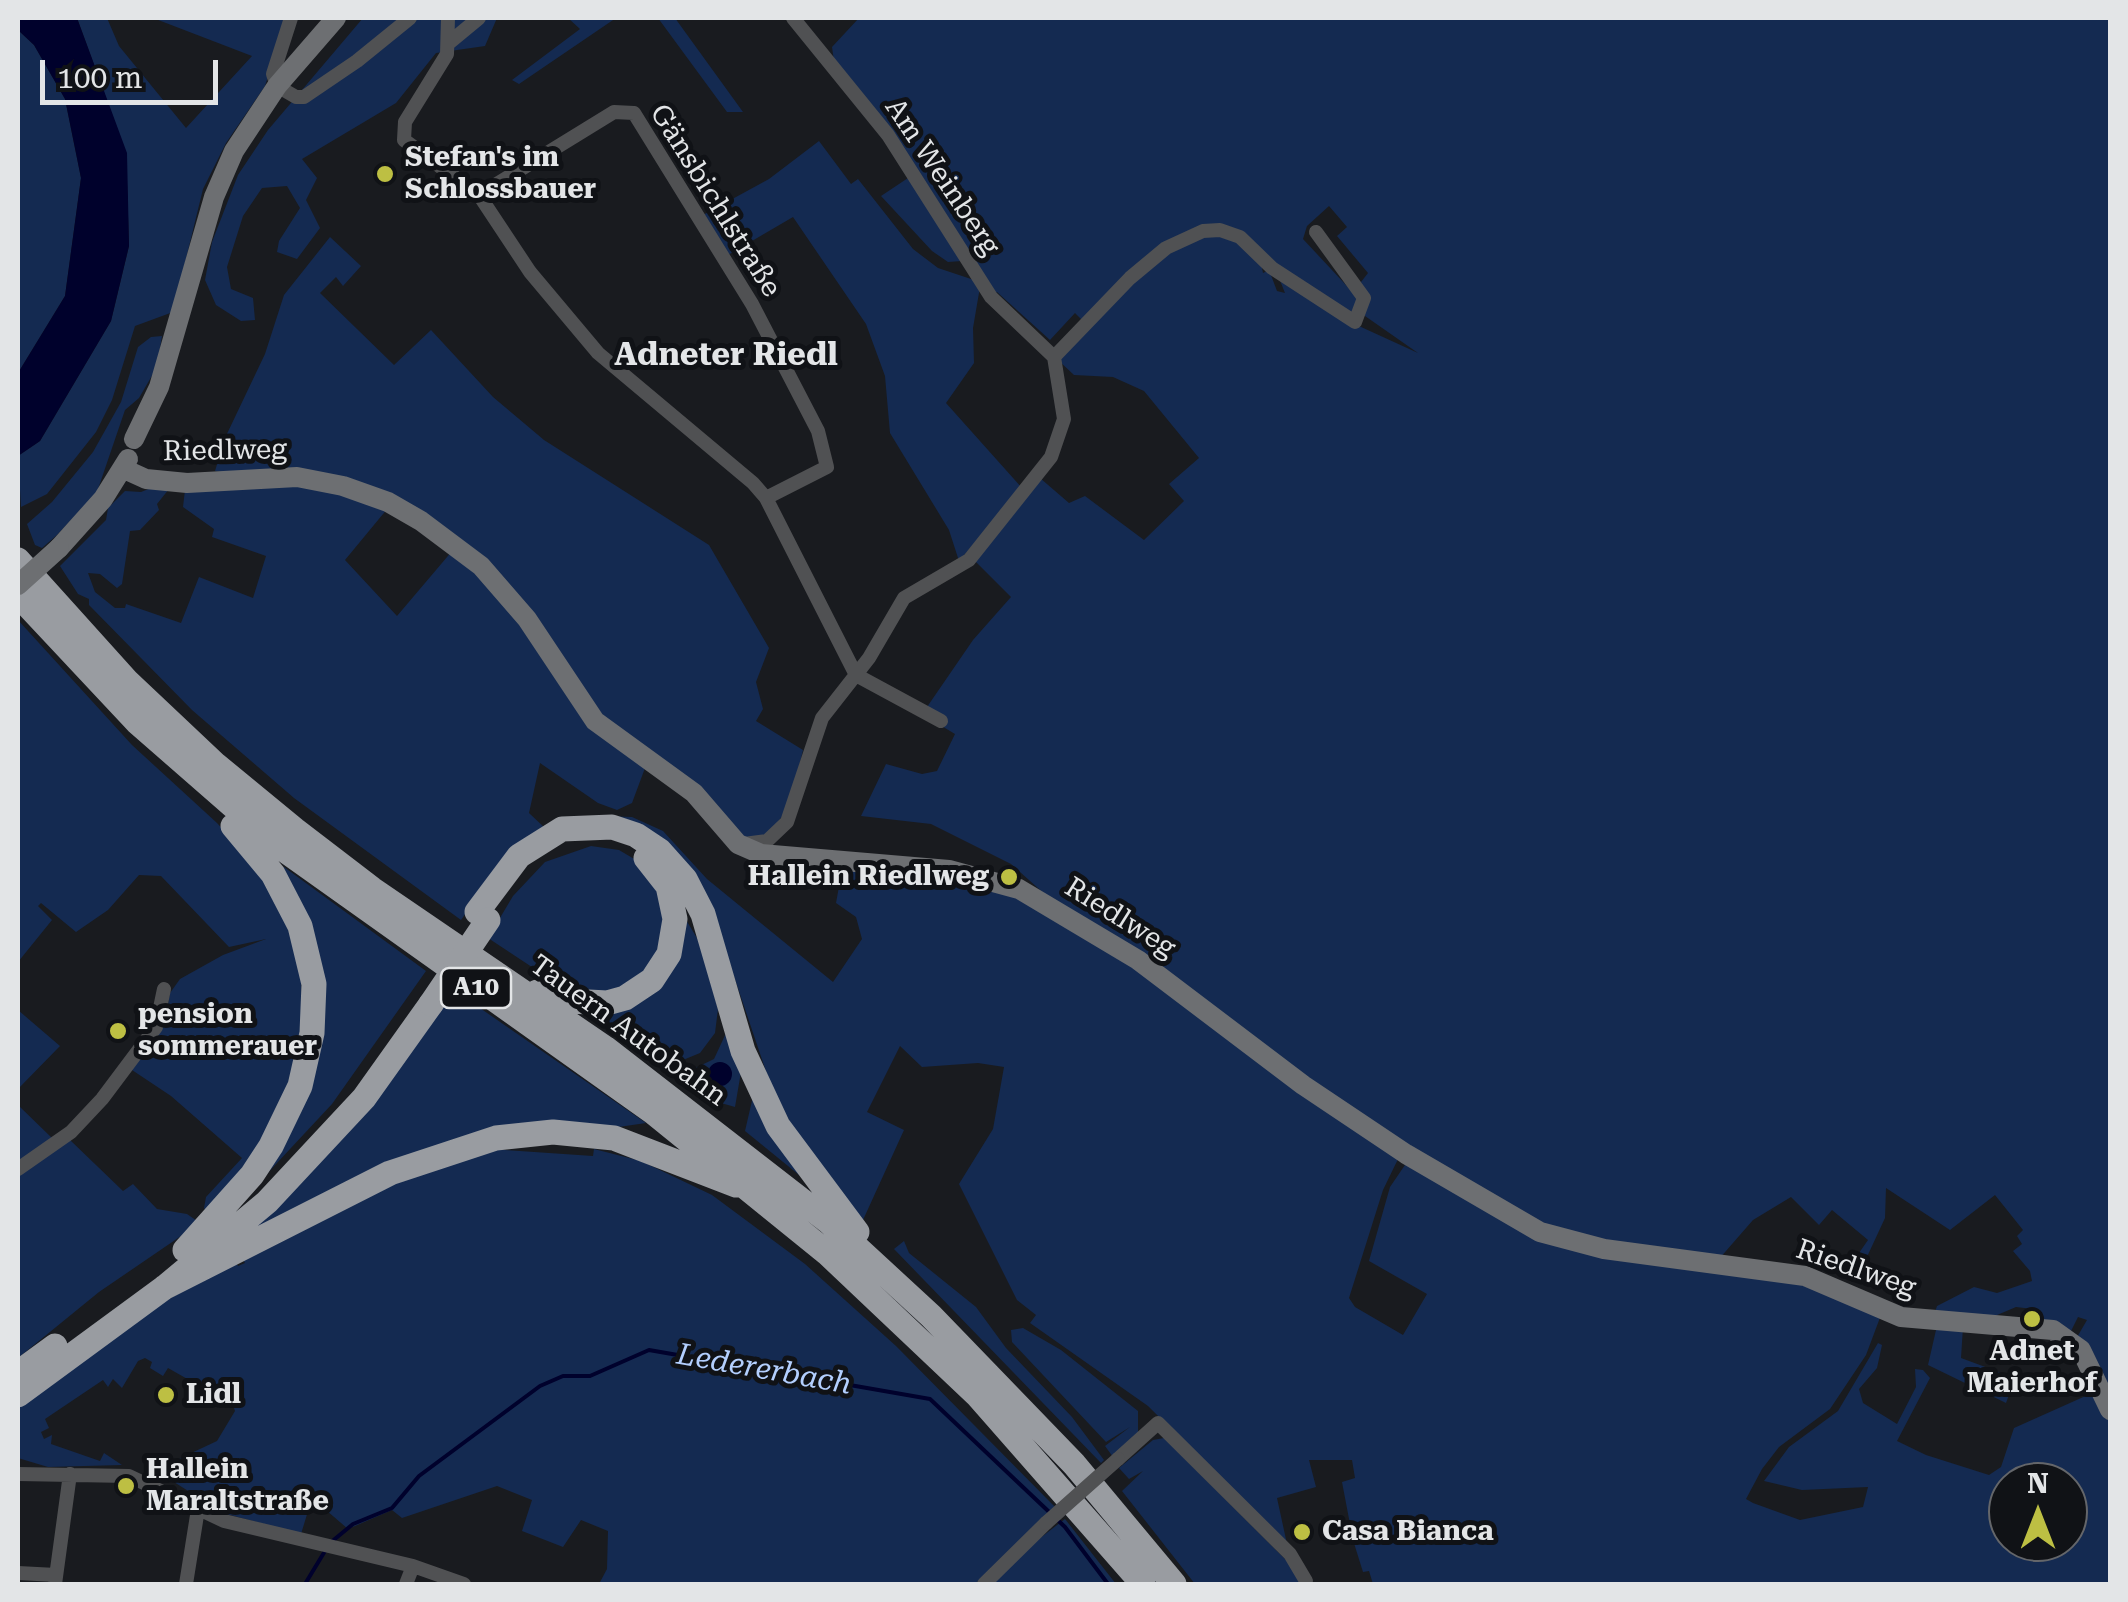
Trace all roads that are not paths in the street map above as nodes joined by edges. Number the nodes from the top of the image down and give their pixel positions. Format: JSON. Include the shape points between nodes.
{"nodes":[{"id":1,"x":291,"y":18,"type":"edge"},
{"id":2,"x":336,"y":18,"type":"edge"},
{"id":3,"x":410,"y":18,"type":"edge"},
{"id":4,"x":448,"y":18,"type":"edge"},
{"id":5,"x":478,"y":18,"type":"edge"},
{"id":6,"x":793,"y":18,"type":"edge"},
{"id":7,"x":450,"y":42,"type":"junction"},
{"id":8,"x":277,"y":86,"type":"junction"},
{"id":9,"x":479,"y":194,"type":"junction"},
{"id":10,"x":1316,"y":232,"type":"dead end"},
{"id":11,"x":1054,"y":357,"type":"junction"},
{"id":12,"x":124,"y":468,"type":"junction"},
{"id":13,"x":766,"y":498,"type":"junction"},
{"id":14,"x":18,"y":560,"type":"edge"},
{"id":15,"x":18,"y":586,"type":"edge"},
{"id":16,"x":18,"y":596,"type":"edge"},
{"id":17,"x":856,"y":676,"type":"junction"},
{"id":18,"x":941,"y":721,"type":"dead end"},
{"id":19,"x":201,"y":781,"type":"junction"},
{"id":20,"x":738,"y":844,"type":"junction"},
{"id":21,"x":482,"y":916,"type":"junction"},
{"id":22,"x":164,"y":989,"type":"dead end"},
{"id":23,"x":522,"y":990,"type":"junction"},
{"id":24,"x":425,"y":1000,"type":"junction"},
{"id":25,"x":18,"y":1169,"type":"edge"},
{"id":26,"x":755,"y":1191,"type":"junction"},
{"id":27,"x":185,"y":1250,"type":"junction"},
{"id":28,"x":866,"y":1256,"type":"junction"},
{"id":29,"x":166,"y":1287,"type":"junction"},
{"id":30,"x":18,"y":1373,"type":"edge"},
{"id":31,"x":18,"y":1395,"type":"edge"},
{"id":32,"x":2110,"y":1410,"type":"edge"},
{"id":33,"x":70,"y":1474,"type":"junction"},
{"id":34,"x":19,"y":1476,"type":"edge"},
{"id":35,"x":198,"y":1509,"type":"junction"},
{"id":36,"x":413,"y":1566,"type":"junction"},
{"id":37,"x":18,"y":1572,"type":"edge"},
{"id":38,"x":56,"y":1580,"type":"edge"},
{"id":39,"x":1306,"y":1581,"type":"dead end"},
{"id":40,"x":186,"y":1584,"type":"edge"},
{"id":41,"x":406,"y":1584,"type":"edge"},
{"id":42,"x":464,"y":1584,"type":"edge"},
{"id":43,"x":984,"y":1584,"type":"edge"},
{"id":44,"x":1143,"y":1584,"type":"edge"},
{"id":45,"x":1174,"y":1584,"type":"edge"}],
"edges":[{"from":1,"to":8,"type":"street","via":[[274,74]]},
{"from":2,"to":8,"type":"street"},
{"from":3,"to":8,"type":"street","via":[[304,96]]},
{"from":4,"to":7,"type":"street"},
{"from":5,"to":7,"type":"street"},
{"from":6,"to":11,"type":"street","name":"Am Weinberg","via":[[888,136],[991,297]]},
{"from":7,"to":9,"type":"street","via":[[402,136]]},
{"from":8,"to":12,"type":"street","via":[[234,150],[214,197],[178,330],[142,405]]},
{"from":9,"to":13,"type":"street","via":[[530,272],[598,353]]},
{"from":9,"to":13,"type":"street","name":"Gänsbichlstraße","via":[[614,112],[634,114],[752,304],[818,431],[827,467]]},
{"from":10,"to":11,"type":"street","via":[[1364,298],[1356,322],[1271,268],[1240,237],[1203,231],[1166,248],[1130,278]]},
{"from":11,"to":17,"type":"street","via":[[1064,419],[1052,458],[970,560],[904,598]]},
{"from":12,"to":15,"type":"street","bridge":true,"via":[[60,548]]},
{"from":12,"to":20,"type":"street","name":"Riedlweg","via":[[146,479],[187,484],[274,476],[319,480],[421,521],[481,566],[515,602],[595,721],[694,793]]},
{"from":13,"to":17,"type":"street"},
{"from":14,"to":23,"type":"highway","name":"Tauern Autobahn","number":"A10","via":[[127,681],[216,765],[372,889]]},
{"from":16,"to":19,"type":"highway","name":"Tauern Autobahn","number":"A10"},
{"from":17,"to":18,"type":"street"},
{"from":17,"to":20,"type":"street","via":[[822,718],[787,822],[767,841]]},
{"from":19,"to":26,"type":"highway","name":"Tauern Autobahn","number":"A10","via":[[346,897]]},
{"from":19,"to":27,"type":"highway","via":[[290,902],[309,954],[314,1007],[300,1086],[271,1146]]},
{"from":20,"to":32,"type":"street","name":"Riedlweg","via":[[762,854],[949,870],[1020,889],[1138,960],[1406,1154],[1540,1232],[1604,1250],[1805,1276],[1901,1317],[2053,1330],[2081,1350]]},
{"from":21,"to":23,"type":"highway","via":[[522,873],[570,842],[606,840],[634,850],[668,886],[674,938],[662,968],[640,990],[590,1004]]},
{"from":21,"to":24,"type":"highway"},
{"from":21,"to":28,"type":"highway","via":[[519,856],[562,830],[612,827],[660,851],[703,914],[743,1050],[778,1126],[856,1232]]},
{"from":22,"to":25,"type":"street","via":[[156,1027],[102,1099]]},
{"from":23,"to":28,"type":"highway","name":"Tauern Autobahn","number":"A10","via":[[704,1121]]},
{"from":24,"to":27,"type":"highway","via":[[320,1128],[226,1221]]},
{"from":24,"to":29,"type":"highway","via":[[328,1141],[268,1202]]},
{"from":26,"to":29,"type":"highway","via":[[614,1138],[512,1135],[390,1173]]},
{"from":26,"to":44,"type":"highway","name":"Tauern Autobahn","number":"A10","via":[[978,1396]]},
{"from":27,"to":30,"type":"highway"},
{"from":28,"to":45,"type":"highway","name":"Tauern Autobahn","number":"A10","via":[[1074,1464]]},
{"from":29,"to":31,"type":"highway"},
{"from":33,"to":34,"type":"street"},
{"from":33,"to":35,"type":"street","via":[[129,1476]]},
{"from":33,"to":38,"type":"street"},
{"from":35,"to":36,"type":"street","via":[[262,1533]]},
{"from":35,"to":40,"type":"street"},
{"from":36,"to":41,"type":"street"},
{"from":36,"to":42,"type":"street"},
{"from":37,"to":38,"type":"street"},
{"from":39,"to":43,"type":"street","bridge":true,"via":[[1290,1554],[1158,1423]]}]}
